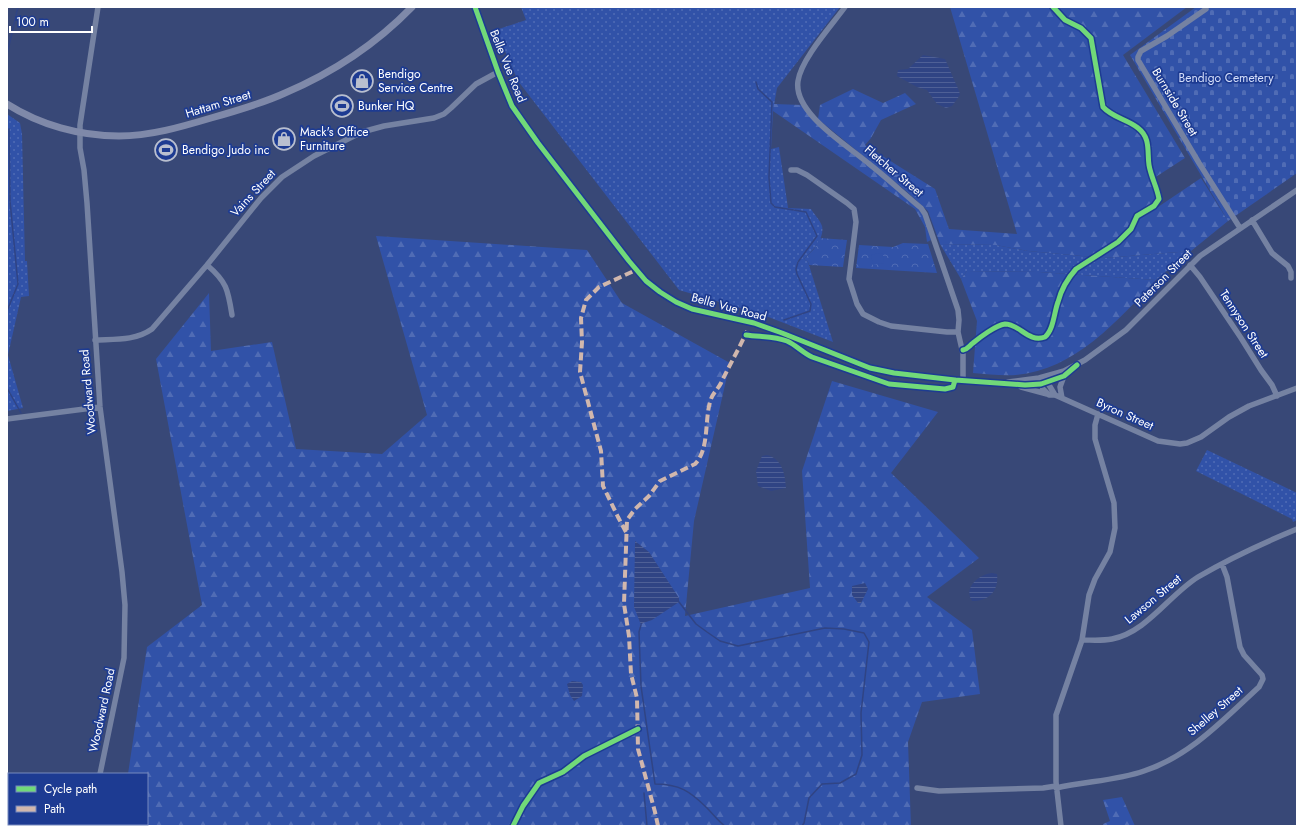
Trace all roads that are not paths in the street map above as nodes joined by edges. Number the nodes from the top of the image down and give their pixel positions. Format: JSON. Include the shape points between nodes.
{"nodes":[{"id":1,"x":98,"y":7,"type":"edge"},
{"id":2,"x":412,"y":7,"type":"edge"},
{"id":3,"x":475,"y":7,"type":"edge"},
{"id":4,"x":845,"y":7,"type":"edge"},
{"id":5,"x":1206,"y":9,"type":"dead end"},
{"id":6,"x":498,"y":72,"type":"junction"},
{"id":7,"x":7,"y":104,"type":"edge"},
{"id":8,"x":80,"y":132,"type":"junction"},
{"id":9,"x":791,"y":170,"type":"dead end"},
{"id":10,"x":1297,"y":190,"type":"edge"},
{"id":11,"x":1252,"y":220,"type":"junction"},
{"id":12,"x":1240,"y":228,"type":"junction"},
{"id":13,"x":207,"y":265,"type":"junction"},
{"id":14,"x":1190,"y":265,"type":"junction"},
{"id":15,"x":1291,"y":278,"type":"dead end"},
{"id":16,"x":232,"y":316,"type":"dead end"},
{"id":17,"x":958,"y":332,"type":"junction"},
{"id":18,"x":95,"y":340,"type":"junction"},
{"id":19,"x":1077,"y":365,"type":"junction"},
{"id":20,"x":1064,"y":376,"type":"junction"},
{"id":21,"x":963,"y":380,"type":"junction"},
{"id":22,"x":1043,"y":380,"type":"junction"},
{"id":23,"x":1004,"y":383,"type":"junction"},
{"id":24,"x":1015,"y":385,"type":"junction"},
{"id":25,"x":1297,"y":388,"type":"edge"},
{"id":26,"x":1052,"y":395,"type":"junction"},
{"id":27,"x":1277,"y":396,"type":"junction"},
{"id":28,"x":1062,"y":398,"type":"junction"},
{"id":29,"x":100,"y":407,"type":"junction"},
{"id":30,"x":1098,"y":414,"type":"junction"},
{"id":31,"x":7,"y":419,"type":"edge"},
{"id":32,"x":1297,"y":529,"type":"edge"},
{"id":33,"x":1222,"y":564,"type":"junction"},
{"id":34,"x":1082,"y":640,"type":"junction"},
{"id":35,"x":100,"y":773,"type":"edge"},
{"id":36,"x":1056,"y":787,"type":"junction"},
{"id":37,"x":916,"y":788,"type":"dead end"},
{"id":38,"x":1061,"y":826,"type":"edge"}],
"edges":[{"from":1,"to":8,"type":"street","name":"Woodward Road"},
{"from":2,"to":8,"type":"main road","name":"Hattam Street","via":[[375,41],[342,63],[298,88],[273,98],[203,121],[152,133],[120,136]]},
{"from":3,"to":6,"type":"street","name":"Belle Vue Road"},
{"from":4,"to":17,"type":"street","name":"Fletcher Street","via":[[804,65],[798,80],[800,97],[818,122],[921,208],[958,310]]},
{"from":5,"to":12,"type":"street","name":"Burnside Street","via":[[1141,52],[1138,60]]},
{"from":6,"to":13,"type":"street","name":"Vains Street","via":[[476,84],[452,108],[439,116],[362,132],[293,170],[264,194]]},
{"from":6,"to":21,"type":"street","name":"Belle Vue Road","via":[[512,106],[538,143],[629,261],[660,292],[692,309],[754,323],[880,371]]},
{"from":7,"to":8,"type":"main road","name":"Hattam Street","via":[[24,114]]},
{"from":8,"to":18,"type":"street","name":"Woodward Road"},
{"from":9,"to":17,"type":"street","via":[[807,175],[854,209],[856,222],[849,279],[856,304],[863,314],[891,326]]},
{"from":10,"to":11,"type":"street","name":"Paterson Street"},
{"from":11,"to":12,"type":"street","name":"Paterson Street"},
{"from":11,"to":15,"type":"street","via":[[1272,253],[1288,266]]},
{"from":12,"to":14,"type":"street","name":"Paterson Street"},
{"from":13,"to":16,"type":"street","via":[[225,285]]},
{"from":13,"to":18,"type":"street","name":"Vains Street","via":[[158,324],[146,333],[134,338]]},
{"from":14,"to":19,"type":"street","name":"Paterson Street","via":[[1126,330]]},
{"from":14,"to":27,"type":"street","name":"Tennyson Street","via":[[1241,338]]},
{"from":17,"to":21,"type":"street","name":"Fletcher Street","via":[[963,354]]},
{"from":18,"to":29,"type":"street","name":"Woodward Road"},
{"from":19,"to":20,"type":"street","name":"Belle Vue Road"},
{"from":19,"to":22,"type":"street","name":"Paterson Street"},
{"from":20,"to":22,"type":"street","name":"Belle Vue Road"},
{"from":20,"to":28,"type":"street","via":[[1060,387]]},
{"from":21,"to":23,"type":"street","name":"Belle Vue Road"},
{"from":22,"to":23,"type":"street","name":"Belle Vue Road"},
{"from":22,"to":24,"type":"street","name":"Belle Vue Road"},
{"from":22,"to":26,"type":"street","name":"Byron Street"},
{"from":23,"to":24,"type":"street","name":"Belle Vue Road"},
{"from":24,"to":26,"type":"street","name":"Byron Street"},
{"from":25,"to":27,"type":"street"},
{"from":26,"to":28,"type":"street","name":"Byron Street"},
{"from":27,"to":30,"type":"street","name":"Byron Street","via":[[1239,411],[1201,437],[1180,444],[1158,441]]},
{"from":28,"to":30,"type":"street","name":"Byron Street"},
{"from":29,"to":31,"type":"street"},
{"from":29,"to":35,"type":"street","name":"Woodward Road","via":[[122,572],[125,615],[124,658]]},
{"from":30,"to":34,"type":"street","via":[[1094,439],[1114,503],[1115,528],[1110,552],[1092,584]]},
{"from":32,"to":33,"type":"street","name":"Lawson Street","via":[[1248,549]]},
{"from":33,"to":34,"type":"street","name":"Lawson Street","via":[[1181,589],[1129,634],[1112,639]]},
{"from":33,"to":36,"type":"street","name":"Shelley Street","via":[[1227,577],[1240,647],[1262,675],[1259,688],[1200,740],[1174,758],[1136,774]]},
{"from":34,"to":36,"type":"street","via":[[1056,715]]},
{"from":36,"to":37,"type":"street","name":"Shelley Street","via":[[939,791]]},
{"from":36,"to":38,"type":"street"}]}
